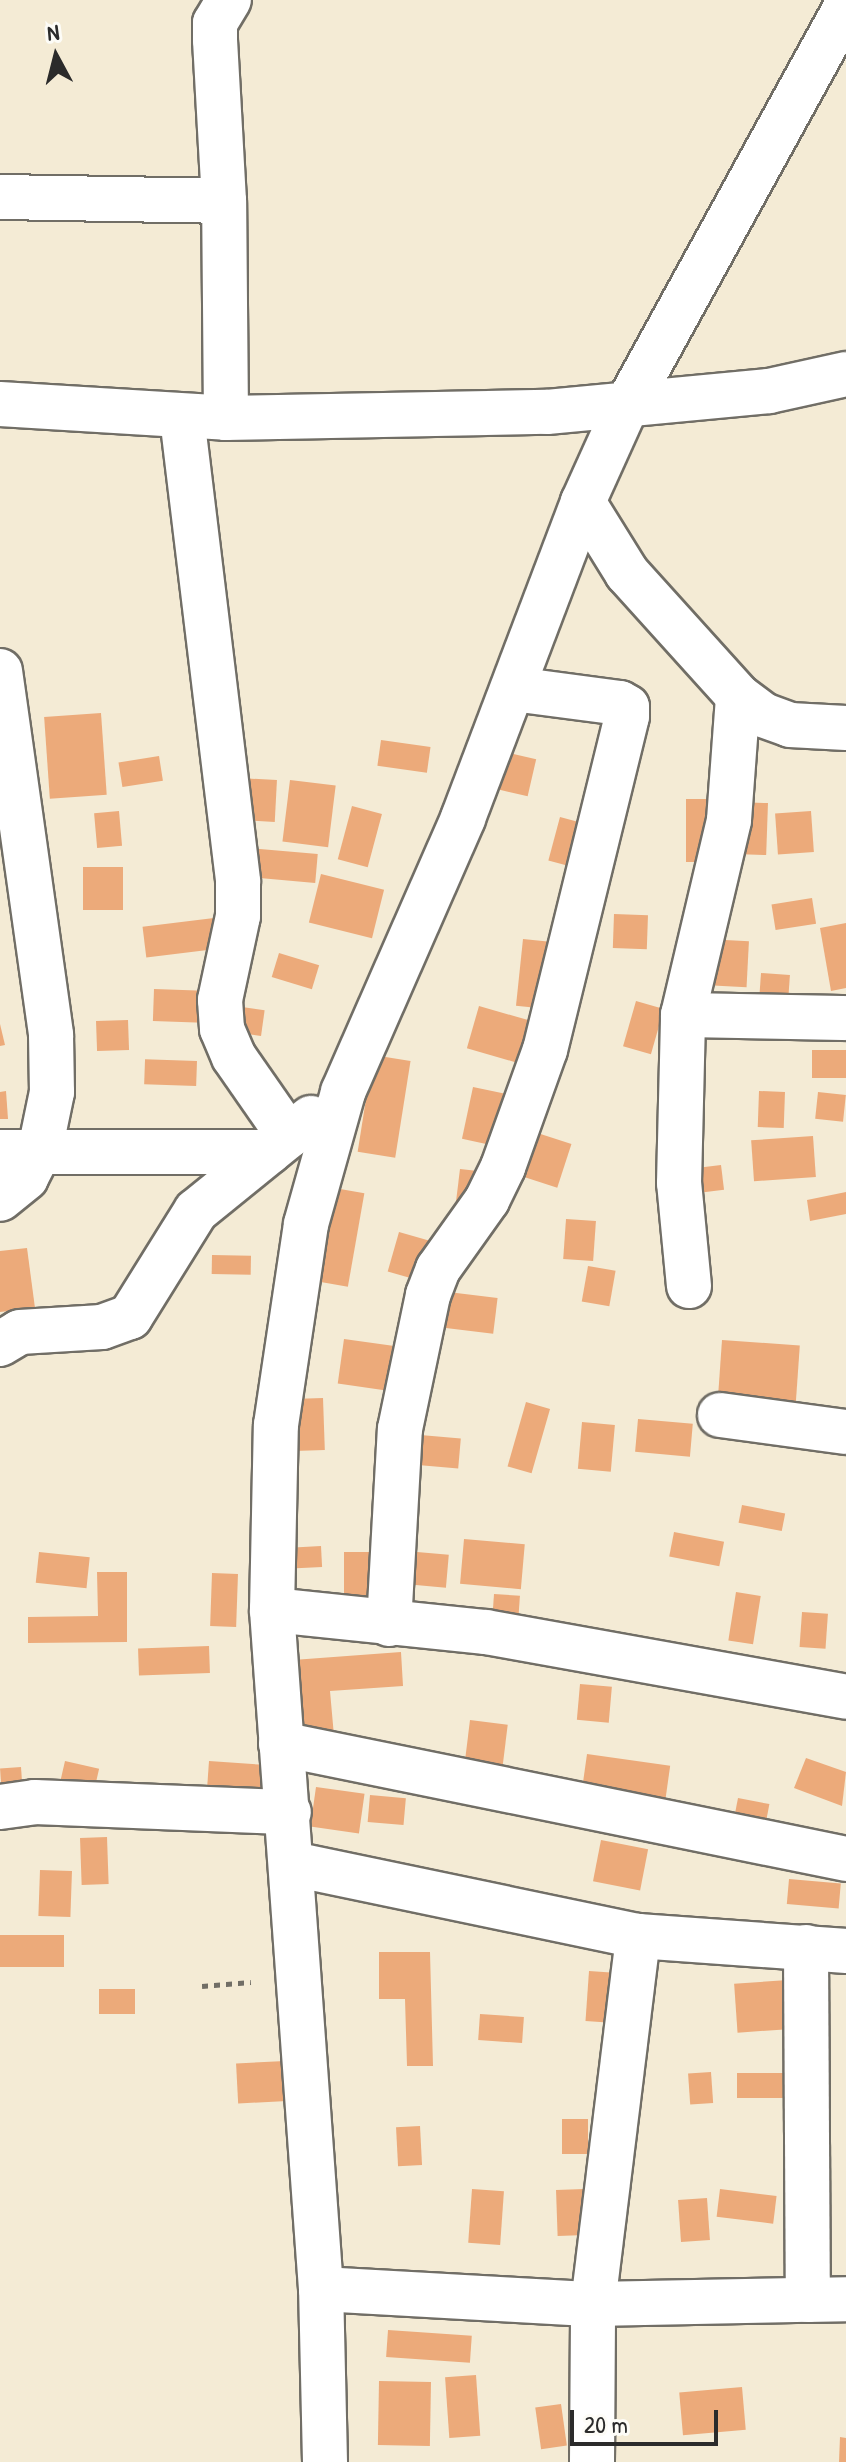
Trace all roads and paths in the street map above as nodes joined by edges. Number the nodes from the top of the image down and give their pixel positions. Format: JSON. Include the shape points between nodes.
{"nodes":[{"id":1,"x":229,"y":0,"type":"edge"},
{"id":2,"x":846,"y":7,"type":"edge"},
{"id":3,"x":0,"y":197,"type":"edge"},
{"id":4,"x":224,"y":201,"type":"junction"},
{"id":5,"x":846,"y":374,"type":"edge"},
{"id":6,"x":0,"y":404,"type":"edge"},
{"id":7,"x":625,"y":409,"type":"junction"},
{"id":8,"x":182,"y":417,"type":"junction"},
{"id":9,"x":226,"y":418,"type":"junction"},
{"id":10,"x":583,"y":502,"type":"junction"},
{"id":11,"x":0,"y":671,"type":"edge"},
{"id":12,"x":513,"y":689,"type":"junction"},
{"id":13,"x":738,"y":696,"type":"junction"},
{"id":14,"x":3,"y":725,"type":"edge"},
{"id":15,"x":846,"y":728,"type":"edge"},
{"id":16,"x":683,"y":1015,"type":"junction"},
{"id":17,"x":846,"y":1018,"type":"edge"},
{"id":18,"x":343,"y":1092,"type":"junction"},
{"id":19,"x":279,"y":1144,"type":"junction"},
{"id":20,"x":20,"y":1151,"type":"edge"},
{"id":21,"x":0,"y":1199,"type":"edge"},
{"id":22,"x":689,"y":1286,"type":"dead end"},
{"id":23,"x":0,"y":1344,"type":"edge"},
{"id":24,"x":720,"y":1415,"type":"dead end"},
{"id":25,"x":846,"y":1432,"type":"edge"},
{"id":26,"x":272,"y":1610,"type":"junction"},
{"id":27,"x":389,"y":1624,"type":"junction"},
{"id":28,"x":846,"y":1697,"type":"edge"},
{"id":29,"x":281,"y":1744,"type":"junction"},
{"id":30,"x":0,"y":1807,"type":"edge"},
{"id":31,"x":289,"y":1812,"type":"junction"},
{"id":32,"x":846,"y":1859,"type":"edge"},
{"id":33,"x":293,"y":1864,"type":"junction"},
{"id":34,"x":638,"y":1936,"type":"junction"},
{"id":35,"x":826,"y":1949,"type":"edge"},
{"id":36,"x":321,"y":2289,"type":"junction"},
{"id":37,"x":827,"y":2300,"type":"edge"},
{"id":38,"x":593,"y":2304,"type":"junction"},
{"id":39,"x":325,"y":2462,"type":"edge"},
{"id":40,"x":592,"y":2462,"type":"edge"}],
"edges":[{"from":1,"to":4,"type":"street","via":[[215,23]]},
{"from":2,"to":7,"type":"street"},
{"from":3,"to":4,"type":"street"},
{"from":4,"to":9,"type":"street"},
{"from":5,"to":7,"type":"street","via":[[769,391]]},
{"from":6,"to":8,"type":"street"},
{"from":7,"to":9,"type":"street"},
{"from":7,"to":10,"type":"street"},
{"from":8,"to":9,"type":"street"},
{"from":8,"to":19,"type":"street","via":[[238,882],[237,926],[220,1000],[222,1029]]},
{"from":10,"to":12,"type":"street"},
{"from":10,"to":13,"type":"street","via":[[627,573]]},
{"from":11,"to":14,"type":"street"},
{"from":12,"to":18,"type":"street"},
{"from":12,"to":27,"type":"street","via":[[620,703],[627,707],[627,716],[545,1050],[498,1178],[438,1269],[428,1295],[400,1429]]},
{"from":13,"to":15,"type":"street","via":[[763,715],[790,725]]},
{"from":13,"to":16,"type":"street","via":[[729,820]]},
{"from":14,"to":20,"type":"street","via":[[51,1035],[52,1092]]},
{"from":16,"to":17,"type":"street"},
{"from":16,"to":22,"type":"street","via":[[679,1183]]},
{"from":18,"to":19,"type":"street"},
{"from":18,"to":26,"type":"street","via":[[324,1151],[290,1307],[276,1425]]},
{"from":19,"to":20,"type":"street"},
{"from":19,"to":23,"type":"street","via":[[196,1211],[130,1317],[102,1327],[20,1332]]},
{"from":20,"to":21,"type":"street","via":[[26,1178]]},
{"from":24,"to":25,"type":"street"},
{"from":26,"to":27,"type":"street"},
{"from":26,"to":29,"type":"street"},
{"from":27,"to":28,"type":"street","via":[[526,1639]]},
{"from":29,"to":31,"type":"street"},
{"from":29,"to":32,"type":"street"},
{"from":30,"to":31,"type":"street","via":[[35,1802]]},
{"from":31,"to":33,"type":"street"},
{"from":33,"to":34,"type":"street"},
{"from":33,"to":36,"type":"street"},
{"from":34,"to":35,"type":"street"},
{"from":34,"to":38,"type":"street"},
{"from":35,"to":37,"type":"street"},
{"from":36,"to":38,"type":"street"},
{"from":36,"to":39,"type":"street"},
{"from":37,"to":38,"type":"street"},
{"from":38,"to":40,"type":"street"}]}
